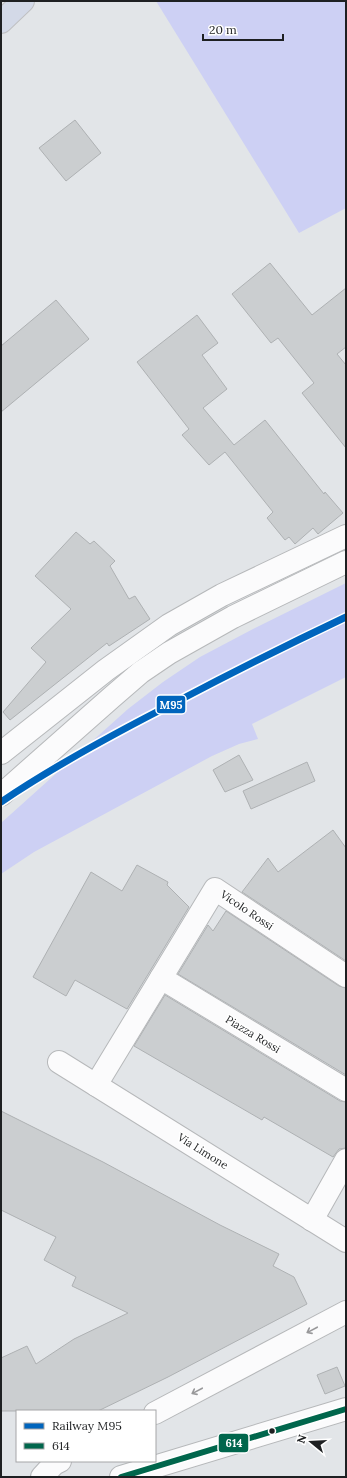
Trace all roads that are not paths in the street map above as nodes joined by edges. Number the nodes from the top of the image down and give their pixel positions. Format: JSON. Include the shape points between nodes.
{"nodes":[{"id":1,"x":23,"y":1,"type":"edge"},
{"id":2,"x":1,"y":22,"type":"edge"},
{"id":3,"x":346,"y":536,"type":"edge"},
{"id":4,"x":346,"y":562,"type":"edge"},
{"id":5,"x":1,"y":753,"type":"edge"},
{"id":6,"x":1,"y":795,"type":"edge"},
{"id":7,"x":346,"y":976,"type":"edge"},
{"id":8,"x":161,"y":978,"type":"junction"},
{"id":9,"x":59,"y":1062,"type":"dead end"},
{"id":10,"x":96,"y":1085,"type":"junction"},
{"id":11,"x":346,"y":1090,"type":"edge"},
{"id":12,"x":346,"y":1160,"type":"edge"},
{"id":13,"x":312,"y":1220,"type":"junction"},
{"id":14,"x":346,"y":1241,"type":"edge"},
{"id":15,"x":346,"y":1312,"type":"edge"},
{"id":16,"x":346,"y":1409,"type":"edge"},
{"id":17,"x":156,"y":1412,"type":"edge"},
{"id":18,"x":58,"y":1462,"type":"edge"},
{"id":19,"x":42,"y":1477,"type":"edge"},
{"id":20,"x":121,"y":1477,"type":"edge"}],
"edges":[{"from":1,"to":2,"type":"highway"},
{"from":3,"to":5,"type":"street","via":[[222,595],[169,625],[106,670]]},
{"from":4,"to":6,"type":"street","via":[[233,617],[169,653],[141,672]]},
{"from":7,"to":8,"type":"street","name":"Vicolo Rossi","via":[[215,889]]},
{"from":8,"to":10,"type":"street"},
{"from":8,"to":11,"type":"street","name":"Piazza Rossi"},
{"from":9,"to":10,"type":"street","name":"Via Limone"},
{"from":10,"to":13,"type":"street","name":"Via Limone"},
{"from":12,"to":13,"type":"street"},
{"from":13,"to":14,"type":"street","name":"Via Limone"},
{"from":15,"to":17,"type":"street","one_way":true},
{"from":16,"to":20,"type":"street"},
{"from":18,"to":19,"type":"street"}]}
